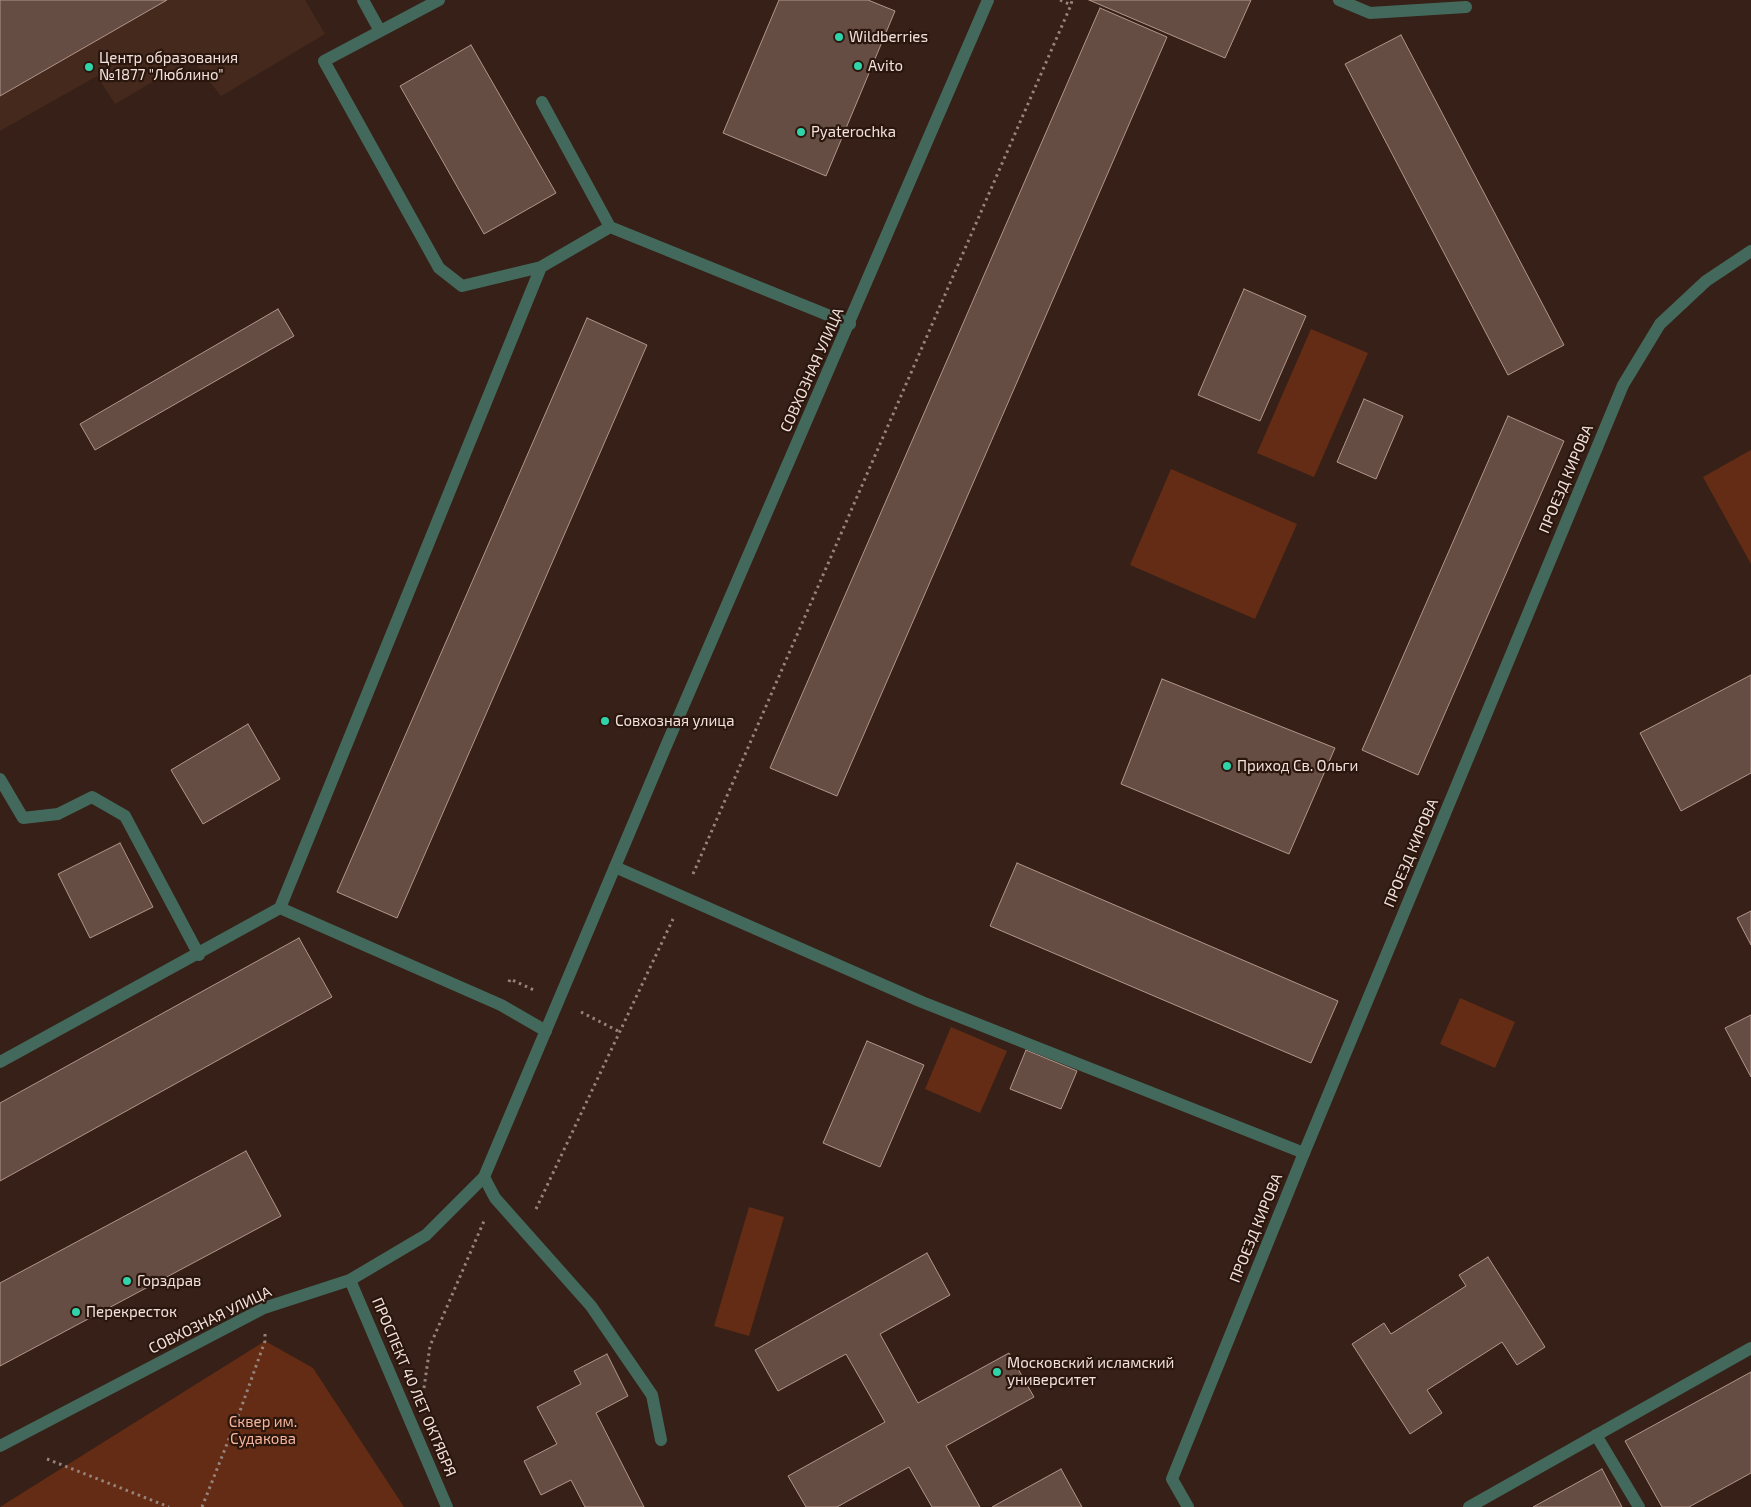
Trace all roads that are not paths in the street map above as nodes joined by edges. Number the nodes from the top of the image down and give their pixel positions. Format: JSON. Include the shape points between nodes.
{"nodes":[{"id":1,"x":362,"y":0,"type":"edge"},
{"id":2,"x":439,"y":0,"type":"edge"},
{"id":3,"x":988,"y":0,"type":"edge"},
{"id":4,"x":1339,"y":0,"type":"edge"},
{"id":5,"x":1466,"y":7,"type":"dead end"},
{"id":6,"x":380,"y":31,"type":"junction"},
{"id":7,"x":542,"y":102,"type":"dead end"},
{"id":8,"x":610,"y":227,"type":"junction"},
{"id":9,"x":1751,"y":251,"type":"edge"},
{"id":10,"x":541,"y":267,"type":"junction"},
{"id":11,"x":850,"y":324,"type":"junction"},
{"id":12,"x":0,"y":779,"type":"edge"},
{"id":13,"x":615,"y":867,"type":"junction"},
{"id":14,"x":280,"y":908,"type":"junction"},
{"id":15,"x":199,"y":954,"type":"junction"},
{"id":16,"x":546,"y":1031,"type":"junction"},
{"id":17,"x":0,"y":1062,"type":"edge"},
{"id":18,"x":1304,"y":1153,"type":"junction"},
{"id":19,"x":484,"y":1177,"type":"junction"},
{"id":20,"x":350,"y":1280,"type":"junction"},
{"id":21,"x":1751,"y":1348,"type":"edge"},
{"id":22,"x":1596,"y":1435,"type":"junction"},
{"id":23,"x":661,"y":1440,"type":"dead end"},
{"id":24,"x":0,"y":1446,"type":"edge"},
{"id":25,"x":447,"y":1507,"type":"edge"},
{"id":26,"x":1188,"y":1507,"type":"edge"},
{"id":27,"x":1469,"y":1507,"type":"edge"},
{"id":28,"x":1639,"y":1507,"type":"edge"}],
"edges":[{"from":1,"to":6,"type":"street"},
{"from":2,"to":6,"type":"street"},
{"from":3,"to":11,"type":"street","name":"СОВХОЗНАЯ УЛИЦА"},
{"from":4,"to":5,"type":"street","via":[[1370,13]]},
{"from":6,"to":10,"type":"street","via":[[324,61],[439,268],[462,286]]},
{"from":7,"to":8,"type":"street"},
{"from":8,"to":10,"type":"street"},
{"from":8,"to":11,"type":"street"},
{"from":9,"to":18,"type":"street","name":"ПРОЕЗД КИРОВА","via":[[1706,281],[1660,324],[1623,385]]},
{"from":10,"to":14,"type":"street"},
{"from":11,"to":13,"type":"street","name":"СОВХОЗНАЯ УЛИЦА"},
{"from":12,"to":15,"type":"street","via":[[24,818],[58,814],[92,797],[125,816]]},
{"from":13,"to":16,"type":"street","name":"СОВХОЗНАЯ УЛИЦА"},
{"from":13,"to":18,"type":"street","via":[[922,1002]]},
{"from":14,"to":15,"type":"street"},
{"from":14,"to":16,"type":"street","via":[[501,1005]]},
{"from":15,"to":17,"type":"street"},
{"from":16,"to":19,"type":"street","name":"СОВХОЗНАЯ УЛИЦА"},
{"from":18,"to":26,"type":"street","name":"ПРОЕЗД КИРОВА","via":[[1172,1479]]},
{"from":19,"to":20,"type":"street","name":"СОВХОЗНАЯ УЛИЦА","via":[[426,1235]]},
{"from":19,"to":23,"type":"street","via":[[495,1198],[591,1306],[652,1395]]},
{"from":20,"to":24,"type":"street","name":"СОВХОЗНАЯ УЛИЦА","via":[[264,1308]]},
{"from":20,"to":25,"type":"street","name":"ПРОСПЕКТ 40 ЛЕТ ОКТЯБРЯ"},
{"from":21,"to":22,"type":"street"},
{"from":22,"to":27,"type":"street"},
{"from":22,"to":28,"type":"street"}]}
